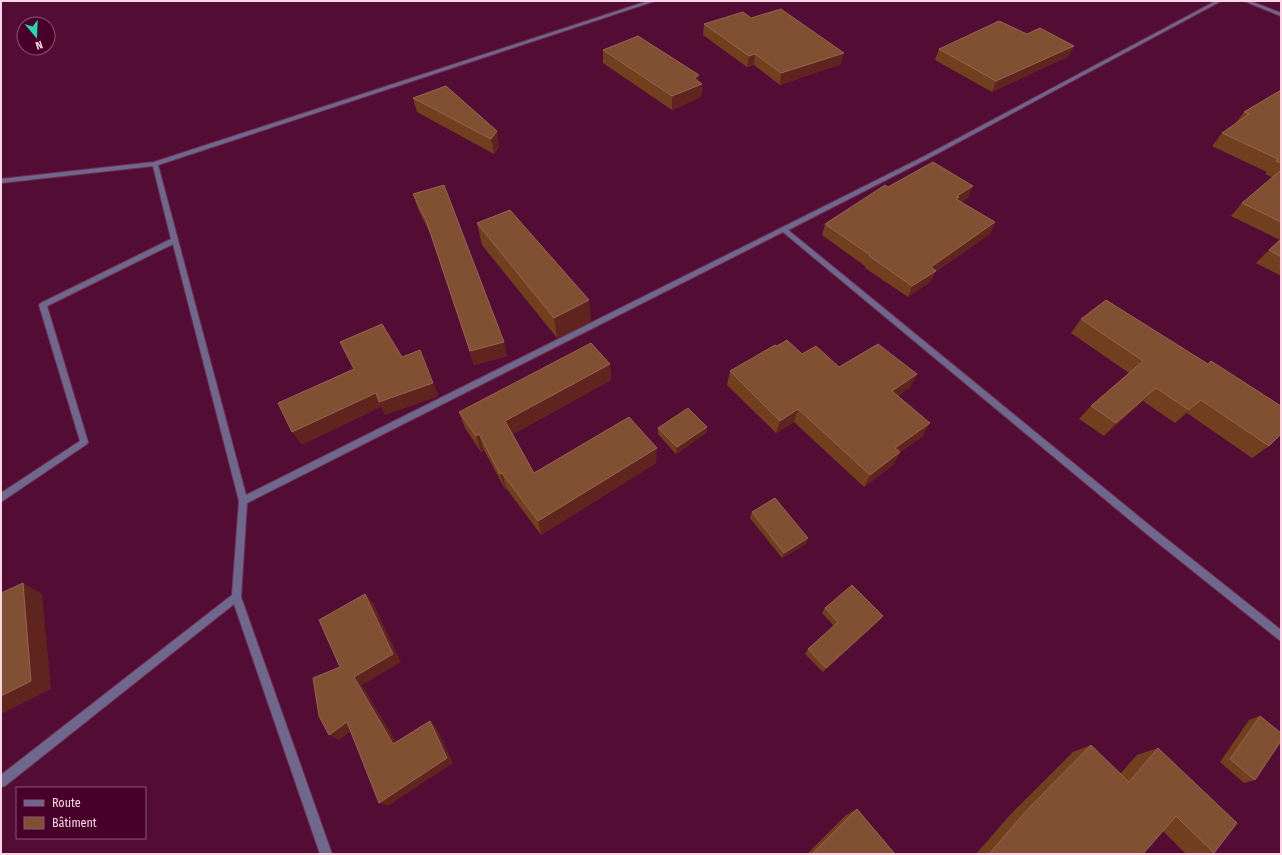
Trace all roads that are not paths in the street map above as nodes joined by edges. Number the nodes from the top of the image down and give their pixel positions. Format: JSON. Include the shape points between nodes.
{"nodes":[{"id":1,"x":653,"y":1,"type":"edge"},
{"id":2,"x":1219,"y":1,"type":"edge"},
{"id":3,"x":1246,"y":1,"type":"edge"},
{"id":4,"x":1281,"y":15,"type":"edge"},
{"id":5,"x":155,"y":164,"type":"junction"},
{"id":6,"x":1,"y":181,"type":"edge"},
{"id":7,"x":783,"y":229,"type":"junction"},
{"id":8,"x":175,"y":240,"type":"junction"},
{"id":9,"x":1,"y":498,"type":"edge"},
{"id":10,"x":243,"y":501,"type":"junction"},
{"id":11,"x":236,"y":596,"type":"junction"},
{"id":12,"x":1281,"y":636,"type":"edge"},
{"id":13,"x":1,"y":782,"type":"edge"},
{"id":14,"x":326,"y":854,"type":"edge"}],
"edges":[{"from":1,"to":5,"type":"street"},
{"from":2,"to":7,"type":"street","via":[[926,157]]},
{"from":3,"to":4,"type":"street"},
{"from":5,"to":6,"type":"street"},
{"from":5,"to":8,"type":"street"},
{"from":7,"to":10,"type":"street"},
{"from":7,"to":12,"type":"street"},
{"from":8,"to":9,"type":"street","via":[[42,305],[84,442]]},
{"from":8,"to":10,"type":"street"},
{"from":10,"to":11,"type":"street"},
{"from":11,"to":13,"type":"street"},
{"from":11,"to":14,"type":"street"}]}
